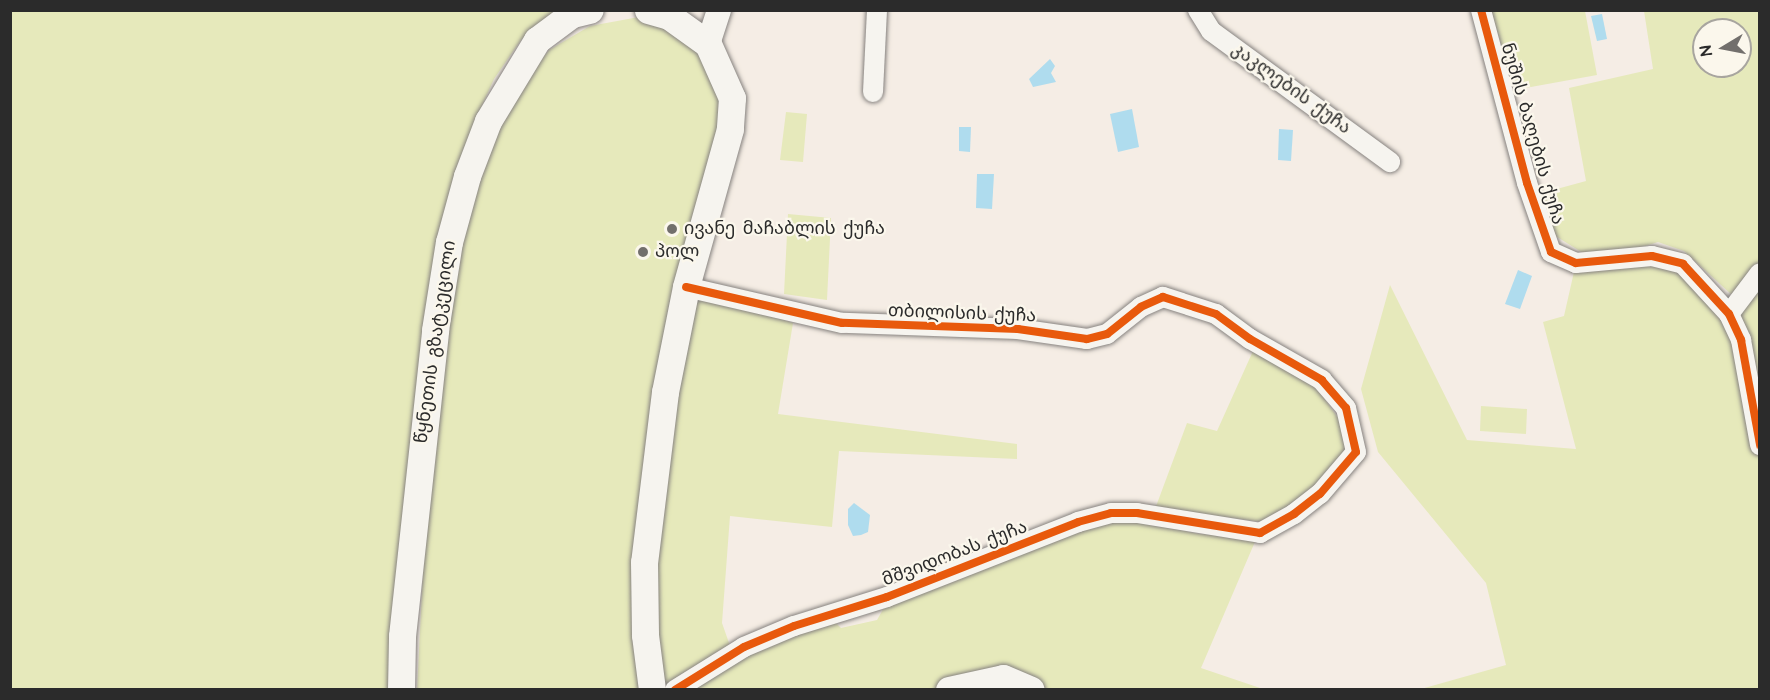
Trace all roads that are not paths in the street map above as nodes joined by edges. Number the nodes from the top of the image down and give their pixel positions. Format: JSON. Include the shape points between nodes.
{"nodes":[{"id":1,"x":590,"y":10,"type":"edge"},
{"id":2,"x":648,"y":10,"type":"edge"},
{"id":3,"x":719,"y":10,"type":"edge"},
{"id":4,"x":877,"y":10,"type":"edge"},
{"id":5,"x":1198,"y":10,"type":"edge"},
{"id":6,"x":1481,"y":10,"type":"edge"},
{"id":7,"x":708,"y":44,"type":"junction"},
{"id":8,"x":873,"y":92,"type":"dead end"},
{"id":9,"x":1390,"y":162,"type":"dead end"},
{"id":10,"x":1760,"y":273,"type":"edge"},
{"id":11,"x":686,"y":287,"type":"junction"},
{"id":12,"x":1729,"y":314,"type":"junction"},
{"id":13,"x":1760,"y":445,"type":"edge"},
{"id":14,"x":1260,"y":533,"type":"joint"},
{"id":15,"x":401,"y":690,"type":"edge"},
{"id":16,"x":652,"y":690,"type":"edge"},
{"id":17,"x":675,"y":690,"type":"edge"},
{"id":18,"x":949,"y":690,"type":"edge"},
{"id":19,"x":1031,"y":690,"type":"edge"}],
"edges":[{"from":1,"to":15,"type":"main road","name":"წყნეთის გზატკეცილი","via":[[572,14],[537,40],[488,121],[467,176],[450,242],[435,330],[404,624]]},
{"from":2,"to":7,"type":"main road","via":[[669,16]]},
{"from":3,"to":7,"type":"street"},
{"from":4,"to":8,"type":"street"},
{"from":5,"to":9,"type":"street","name":"კაკლების ქუჩა","via":[[1211,30]]},
{"from":6,"to":12,"type":"street","name":"ნუშის ბაღების ქუჩა","via":[[1527,183],[1551,252],[1576,263],[1652,256],[1683,264]]},
{"from":7,"to":11,"type":"main road","via":[[732,98],[730,129]]},
{"from":10,"to":12,"type":"street"},
{"from":11,"to":14,"type":"street","name":"თბილისის ქუჩა","via":[[859,325],[1018,329],[1087,339],[1107,334],[1140,308],[1163,297],[1216,314],[1250,339],[1322,380],[1346,408],[1356,452],[1320,494]]},
{"from":11,"to":16,"type":"main road","via":[[665,392],[644,562],[645,635]]},
{"from":12,"to":13,"type":"street","name":"ნუშის ბაღების ქუჩა","via":[[1741,340],[1750,378]]},
{"from":14,"to":17,"type":"street","name":"მშვიდობას ქუჩა","via":[[1137,513],[1112,513],[1078,522],[887,597],[794,626],[744,648]]},
{"from":18,"to":19,"type":"main road","via":[[1003,678]]}]}
